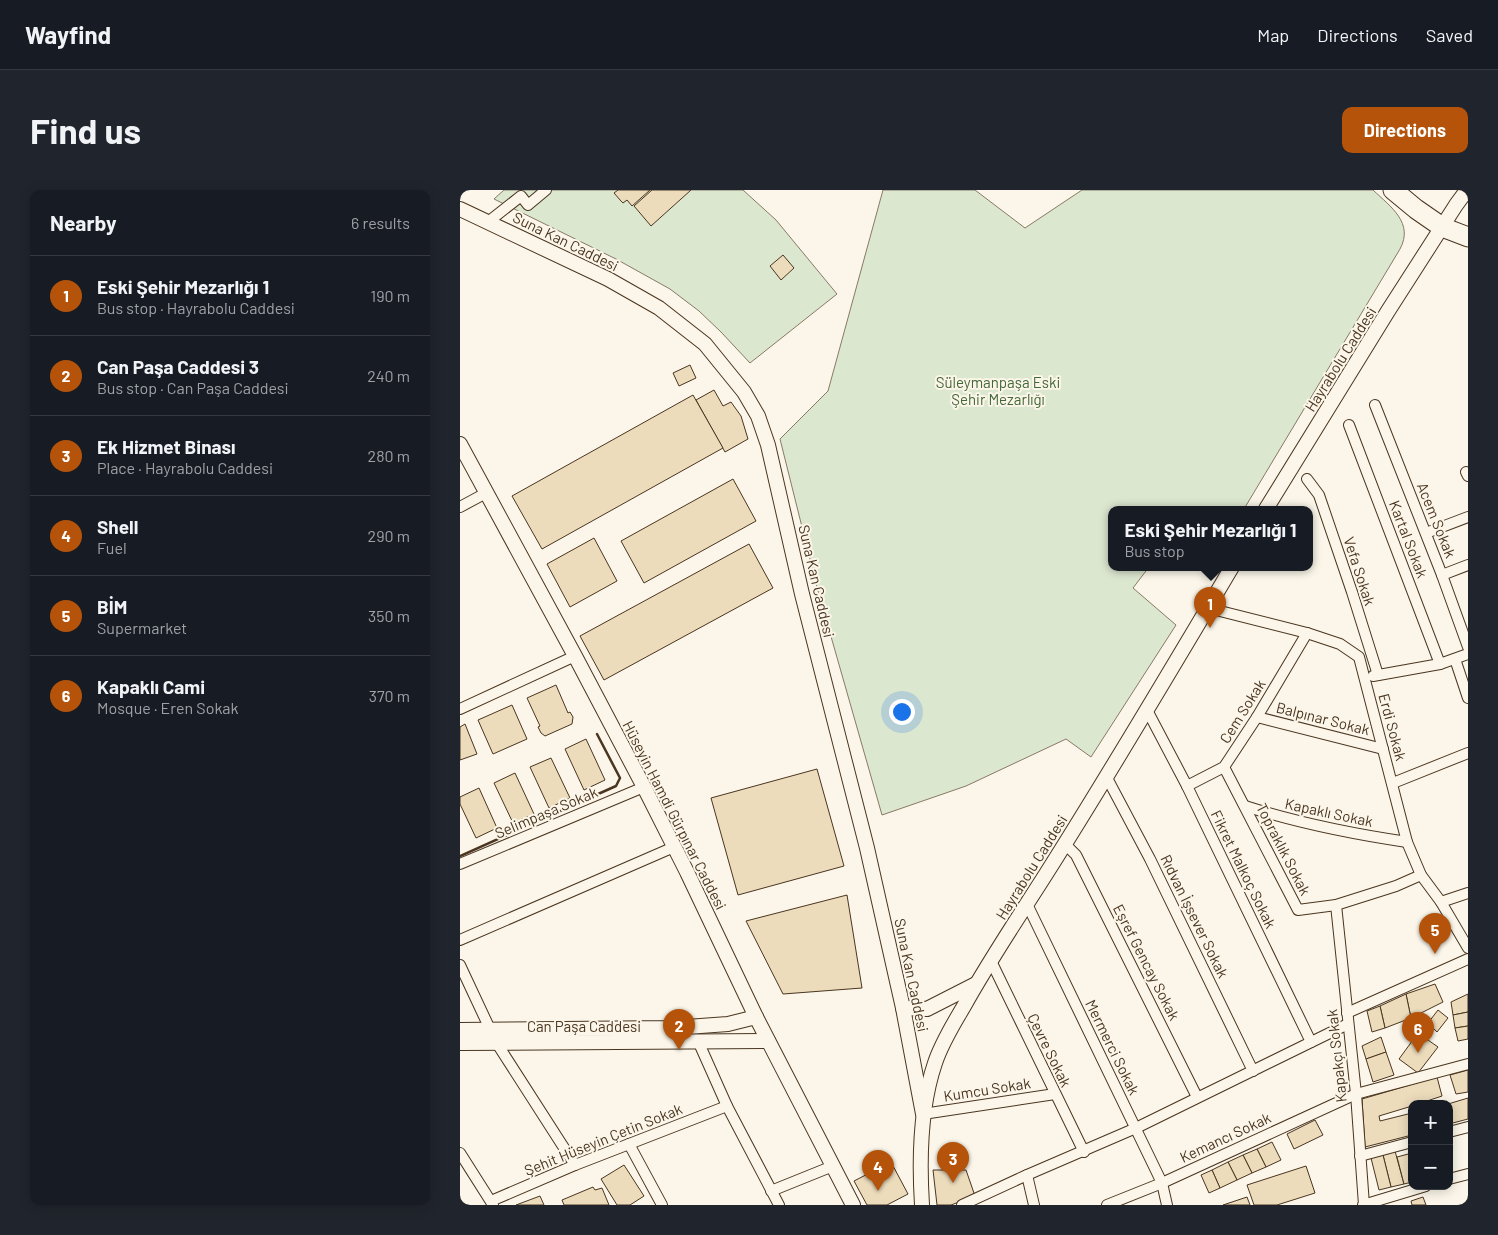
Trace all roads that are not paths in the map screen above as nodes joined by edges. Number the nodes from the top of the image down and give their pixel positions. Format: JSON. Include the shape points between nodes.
{"nodes":[{"id":1,"x":1393,"y":190,"type":"edge"},
{"id":2,"x":1468,"y":190,"type":"edge"},
{"id":3,"x":543,"y":196,"type":"edge"},
{"id":4,"x":460,"y":209,"type":"edge"},
{"id":5,"x":488,"y":222,"type":"junction"},
{"id":6,"x":1442,"y":227,"type":"junction"},
{"id":7,"x":1468,"y":237,"type":"edge"},
{"id":8,"x":1375,"y":406,"type":"dead end"},
{"id":9,"x":1349,"y":425,"type":"dead end"},
{"id":10,"x":460,"y":444,"type":"edge"},
{"id":11,"x":1307,"y":479,"type":"dead end"},
{"id":12,"x":486,"y":493,"type":"junction"},
{"id":13,"x":1268,"y":506,"type":"edge"},
{"id":14,"x":460,"y":507,"type":"edge"},
{"id":15,"x":1468,"y":518,"type":"edge"},
{"id":16,"x":1426,"y":533,"type":"junction"},
{"id":17,"x":1468,"y":564,"type":"edge"},
{"id":18,"x":1230,"y":571,"type":"edge"},
{"id":19,"x":1442,"y":574,"type":"junction"},
{"id":20,"x":1208,"y":608,"type":"junction"},
{"id":21,"x":1307,"y":633,"type":"junction"},
{"id":22,"x":1468,"y":647,"type":"edge"},
{"id":23,"x":1468,"y":654,"type":"edge"},
{"id":24,"x":575,"y":656,"type":"junction"},
{"id":25,"x":1455,"y":659,"type":"junction"},
{"id":26,"x":1440,"y":664,"type":"junction"},
{"id":27,"x":1378,"y":675,"type":"junction"},
{"id":28,"x":1365,"y":678,"type":"junction"},
{"id":29,"x":1468,"y":698,"type":"edge"},
{"id":30,"x":460,"y":709,"type":"edge"},
{"id":31,"x":1147,"y":710,"type":"junction"},
{"id":32,"x":1257,"y":717,"type":"junction"},
{"id":33,"x":1383,"y":749,"type":"junction"},
{"id":34,"x":1468,"y":753,"type":"edge"},
{"id":35,"x":1224,"y":767,"type":"junction"},
{"id":36,"x":1106,"y":776,"type":"junction"},
{"id":37,"x":1392,"y":783,"type":"junction"},
{"id":38,"x":1187,"y":786,"type":"junction"},
{"id":39,"x":644,"y":787,"type":"junction"},
{"id":40,"x":1245,"y":806,"type":"junction"},
{"id":41,"x":1408,"y":842,"type":"junction"},
{"id":42,"x":1065,"y":844,"type":"junction"},
{"id":43,"x":674,"y":847,"type":"junction"},
{"id":44,"x":460,"y":864,"type":"edge"},
{"id":45,"x":1421,"y":875,"type":"junction"},
{"id":46,"x":1468,"y":893,"type":"edge"},
{"id":47,"x":1441,"y":902,"type":"junction"},
{"id":48,"x":1027,"y":904,"type":"junction"},
{"id":49,"x":1336,"y":905,"type":"junction"},
{"id":50,"x":460,"y":940,"type":"edge"},
{"id":51,"x":1468,"y":948,"type":"edge"},
{"id":52,"x":1468,"y":959,"type":"edge"},
{"id":53,"x":991,"y":961,"type":"junction"},
{"id":54,"x":460,"y":965,"type":"edge"},
{"id":55,"x":976,"y":984,"type":"junction"},
{"id":56,"x":903,"y":1008,"type":"junction"},
{"id":57,"x":756,"y":1017,"type":"junction"},
{"id":58,"x":1347,"y":1018,"type":"junction"},
{"id":59,"x":460,"y":1030,"type":"edge"},
{"id":60,"x":493,"y":1036,"type":"junction"},
{"id":61,"x":698,"y":1041,"type":"junction"},
{"id":62,"x":768,"y":1041,"type":"junction"},
{"id":63,"x":1312,"y":1042,"type":"junction"},
{"id":64,"x":460,"y":1043,"type":"edge"},
{"id":65,"x":1468,"y":1064,"type":"edge"},
{"id":66,"x":1253,"y":1071,"type":"junction"},
{"id":67,"x":1055,"y":1094,"type":"junction"},
{"id":68,"x":1356,"y":1094,"type":"junction"},
{"id":69,"x":1197,"y":1097,"type":"junction"},
{"id":70,"x":727,"y":1106,"type":"junction"},
{"id":71,"x":923,"y":1114,"type":"junction"},
{"id":72,"x":1468,"y":1127,"type":"edge"},
{"id":73,"x":1136,"y":1128,"type":"junction"},
{"id":74,"x":1453,"y":1131,"type":"edge"},
{"id":75,"x":1408,"y":1143,"type":"edge"},
{"id":76,"x":629,"y":1144,"type":"junction"},
{"id":77,"x":1084,"y":1152,"type":"junction"},
{"id":78,"x":460,"y":1153,"type":"edge"},
{"id":79,"x":1360,"y":1156,"type":"junction"},
{"id":80,"x":575,"y":1165,"type":"junction"},
{"id":81,"x":833,"y":1166,"type":"junction"},
{"id":82,"x":1468,"y":1174,"type":"edge"},
{"id":83,"x":1027,"y":1175,"type":"junction"},
{"id":84,"x":1453,"y":1178,"type":"edge"},
{"id":85,"x":1162,"y":1183,"type":"junction"},
{"id":86,"x":1413,"y":1190,"type":"edge"},
{"id":87,"x":771,"y":1191,"type":"junction"},
{"id":88,"x":492,"y":1203,"type":"edge"},
{"id":89,"x":662,"y":1205,"type":"edge"},
{"id":90,"x":779,"y":1205,"type":"edge"},
{"id":91,"x":853,"y":1205,"type":"edge"},
{"id":92,"x":922,"y":1205,"type":"edge"},
{"id":93,"x":962,"y":1205,"type":"edge"},
{"id":94,"x":1034,"y":1205,"type":"edge"},
{"id":95,"x":1107,"y":1205,"type":"edge"},
{"id":96,"x":1167,"y":1205,"type":"edge"},
{"id":97,"x":1364,"y":1205,"type":"edge"}],
"edges":[{"from":1,"to":6,"type":"highway"},
{"from":2,"to":6,"type":"street","name":"Hayrabolu Caddesi"},
{"from":3,"to":5,"type":"street","via":[[528,205],[521,196]]},
{"from":4,"to":5,"type":"street","name":"Suna Kan Caddesi"},
{"from":5,"to":56,"type":"street","name":"Suna Kan Caddesi","via":[[608,279],[666,312],[705,344],[744,392],[758,416],[775,471]]},
{"from":6,"to":7,"type":"highway"},
{"from":6,"to":13,"type":"street","name":"Hayrabolu Caddesi"},
{"from":8,"to":16,"type":"street","name":"Acem Sokak"},
{"from":9,"to":26,"type":"street","name":"Kartal Sokak"},
{"from":10,"to":12,"type":"street","name":"Hüseyin Hamdi Gürpınar Caddesi"},
{"from":11,"to":27,"type":"street","name":"Vefa Sokak","via":[[1319,495]]},
{"from":12,"to":14,"type":"street"},
{"from":12,"to":24,"type":"street","name":"Hüseyin Hamdi Gürpınar Caddesi"},
{"from":15,"to":16,"type":"street"},
{"from":16,"to":19,"type":"street","name":"Acem Sokak"},
{"from":17,"to":19,"type":"street"},
{"from":18,"to":20,"type":"street","name":"Hayrabolu Caddesi"},
{"from":19,"to":22,"type":"street","name":"Acem Sokak"},
{"from":20,"to":21,"type":"street","name":"Erdi Sokak"},
{"from":20,"to":31,"type":"street","name":"Hayrabolu Caddesi"},
{"from":21,"to":28,"type":"street","name":"Erdi Sokak","via":[[1340,644],[1359,657]]},
{"from":21,"to":32,"type":"street","name":"Cem Sokak"},
{"from":23,"to":25,"type":"street"},
{"from":24,"to":30,"type":"street"},
{"from":24,"to":39,"type":"street","name":"Hüseyin Hamdi Gürpınar Caddesi"},
{"from":25,"to":26,"type":"street"},
{"from":25,"to":29,"type":"street"},
{"from":26,"to":27,"type":"street"},
{"from":27,"to":28,"type":"street"},
{"from":28,"to":33,"type":"street","name":"Erdi Sokak"},
{"from":31,"to":36,"type":"street","name":"Hayrabolu Caddesi"},
{"from":31,"to":38,"type":"street","name":"Fikret Malkoç Sokak"},
{"from":32,"to":33,"type":"street","name":"Balpınar Sokak"},
{"from":32,"to":35,"type":"street","name":"Cem Sokak"},
{"from":33,"to":37,"type":"street","name":"Erdi Sokak"},
{"from":34,"to":37,"type":"street"},
{"from":35,"to":38,"type":"street","name":"Cem Sokak"},
{"from":35,"to":40,"type":"street","name":"Topraklık Sokak"},
{"from":36,"to":42,"type":"street","name":"Hayrabolu Caddesi"},
{"from":36,"to":66,"type":"street","name":"Rıdvan İşsever Sokak"},
{"from":37,"to":41,"type":"street","name":"Erdi Sokak"},
{"from":38,"to":63,"type":"street","name":"Fikret Malkoç Sokak"},
{"from":39,"to":43,"type":"street","name":"Hüseyin Hamdi Gürpınar Caddesi"},
{"from":39,"to":44,"type":"street","name":"Selimpaşa Sokak"},
{"from":40,"to":41,"type":"street","name":"Kapaklı Sokak","via":[[1353,833]]},
{"from":40,"to":49,"type":"street","name":"Topraklık Sokak","via":[[1298,910]]},
{"from":41,"to":45,"type":"street","name":"Erdi Sokak"},
{"from":42,"to":48,"type":"street","name":"Hayrabolu Caddesi"},
{"from":42,"to":69,"type":"street","name":"Eşref Gencay Sokak","via":[[1076,854]]},
{"from":43,"to":50,"type":"street"},
{"from":43,"to":57,"type":"street","name":"Hüseyin Hamdi Gürpınar Caddesi"},
{"from":45,"to":47,"type":"street","name":"Erdi Sokak"},
{"from":45,"to":49,"type":"street","name":"Topraklık Sokak"},
{"from":46,"to":47,"type":"street"},
{"from":47,"to":51,"type":"street","name":"Erdi Sokak"},
{"from":48,"to":53,"type":"street","name":"Hayrabolu Caddesi"},
{"from":48,"to":73,"type":"street","name":"Mermerci Sokak"},
{"from":49,"to":58,"type":"street","name":"Kapakçı Sokak"},
{"from":52,"to":58,"type":"street"},
{"from":53,"to":55,"type":"street","name":"Hayrabolu Caddesi"},
{"from":53,"to":67,"type":"street","name":"Çevre Sokak"},
{"from":54,"to":60,"type":"street"},
{"from":55,"to":56,"type":"street","via":[[927,1009]]},
{"from":55,"to":71,"type":"street","name":"Hayrabolu Caddesi","via":[[942,1044],[928,1084]]},
{"from":56,"to":71,"type":"street","name":"Suna Kan Caddesi"},
{"from":57,"to":60,"type":"street","name":"Can Paşa Caddesi","via":[[728,1024],[673,1028]]},
{"from":57,"to":62,"type":"street","name":"Hüseyin Hamdi Gürpınar Caddesi"},
{"from":58,"to":63,"type":"street"},
{"from":58,"to":68,"type":"street","name":"Kapakçı Sokak"},
{"from":59,"to":60,"type":"street","name":"Can Paşa Caddesi"},
{"from":60,"to":61,"type":"street","name":"Can Paşa Caddesi"},
{"from":60,"to":64,"type":"street","name":"Can Paşa Caddesi"},
{"from":60,"to":80,"type":"street"},
{"from":61,"to":62,"type":"street","name":"Can Paşa Caddesi"},
{"from":61,"to":70,"type":"street"},
{"from":62,"to":81,"type":"street","name":"Hüseyin Hamdi Gürpınar Caddesi"},
{"from":63,"to":66,"type":"street"},
{"from":65,"to":68,"type":"street","name":"Kemancı Sokak"},
{"from":66,"to":69,"type":"street"},
{"from":67,"to":71,"type":"street","name":"Kumcu Sokak"},
{"from":67,"to":77,"type":"street","name":"Çevre Sokak"},
{"from":68,"to":79,"type":"street","name":"Kapakçı Sokak"},
{"from":68,"to":85,"type":"street","name":"Kemancı Sokak"},
{"from":69,"to":73,"type":"street"},
{"from":70,"to":76,"type":"street","name":"Şehit Hüseyin Çetin Sokak"},
{"from":70,"to":87,"type":"street"},
{"from":71,"to":92,"type":"street","name":"Hayrabolu Caddesi"},
{"from":72,"to":74,"type":"street"},
{"from":73,"to":77,"type":"street"},
{"from":73,"to":85,"type":"street","name":"Mermerci Sokak"},
{"from":75,"to":79,"type":"street"},
{"from":76,"to":80,"type":"street","name":"Şehit Hüseyin Çetin Sokak"},
{"from":76,"to":89,"type":"street"},
{"from":77,"to":83,"type":"street"},
{"from":78,"to":88,"type":"street"},
{"from":79,"to":97,"type":"street","name":"Kapakçı Sokak"},
{"from":80,"to":88,"type":"street","name":"Şehit Hüseyin Çetin Sokak"},
{"from":81,"to":87,"type":"street"},
{"from":81,"to":91,"type":"street","name":"Hüseyin Hamdi Gürpınar Caddesi"},
{"from":82,"to":84,"type":"street"},
{"from":83,"to":93,"type":"street"},
{"from":83,"to":94,"type":"street"},
{"from":85,"to":95,"type":"street","name":"Kemancı Sokak"},
{"from":85,"to":96,"type":"street","name":"Mermerci Sokak"},
{"from":86,"to":97,"type":"street"},
{"from":87,"to":90,"type":"street"}]}
